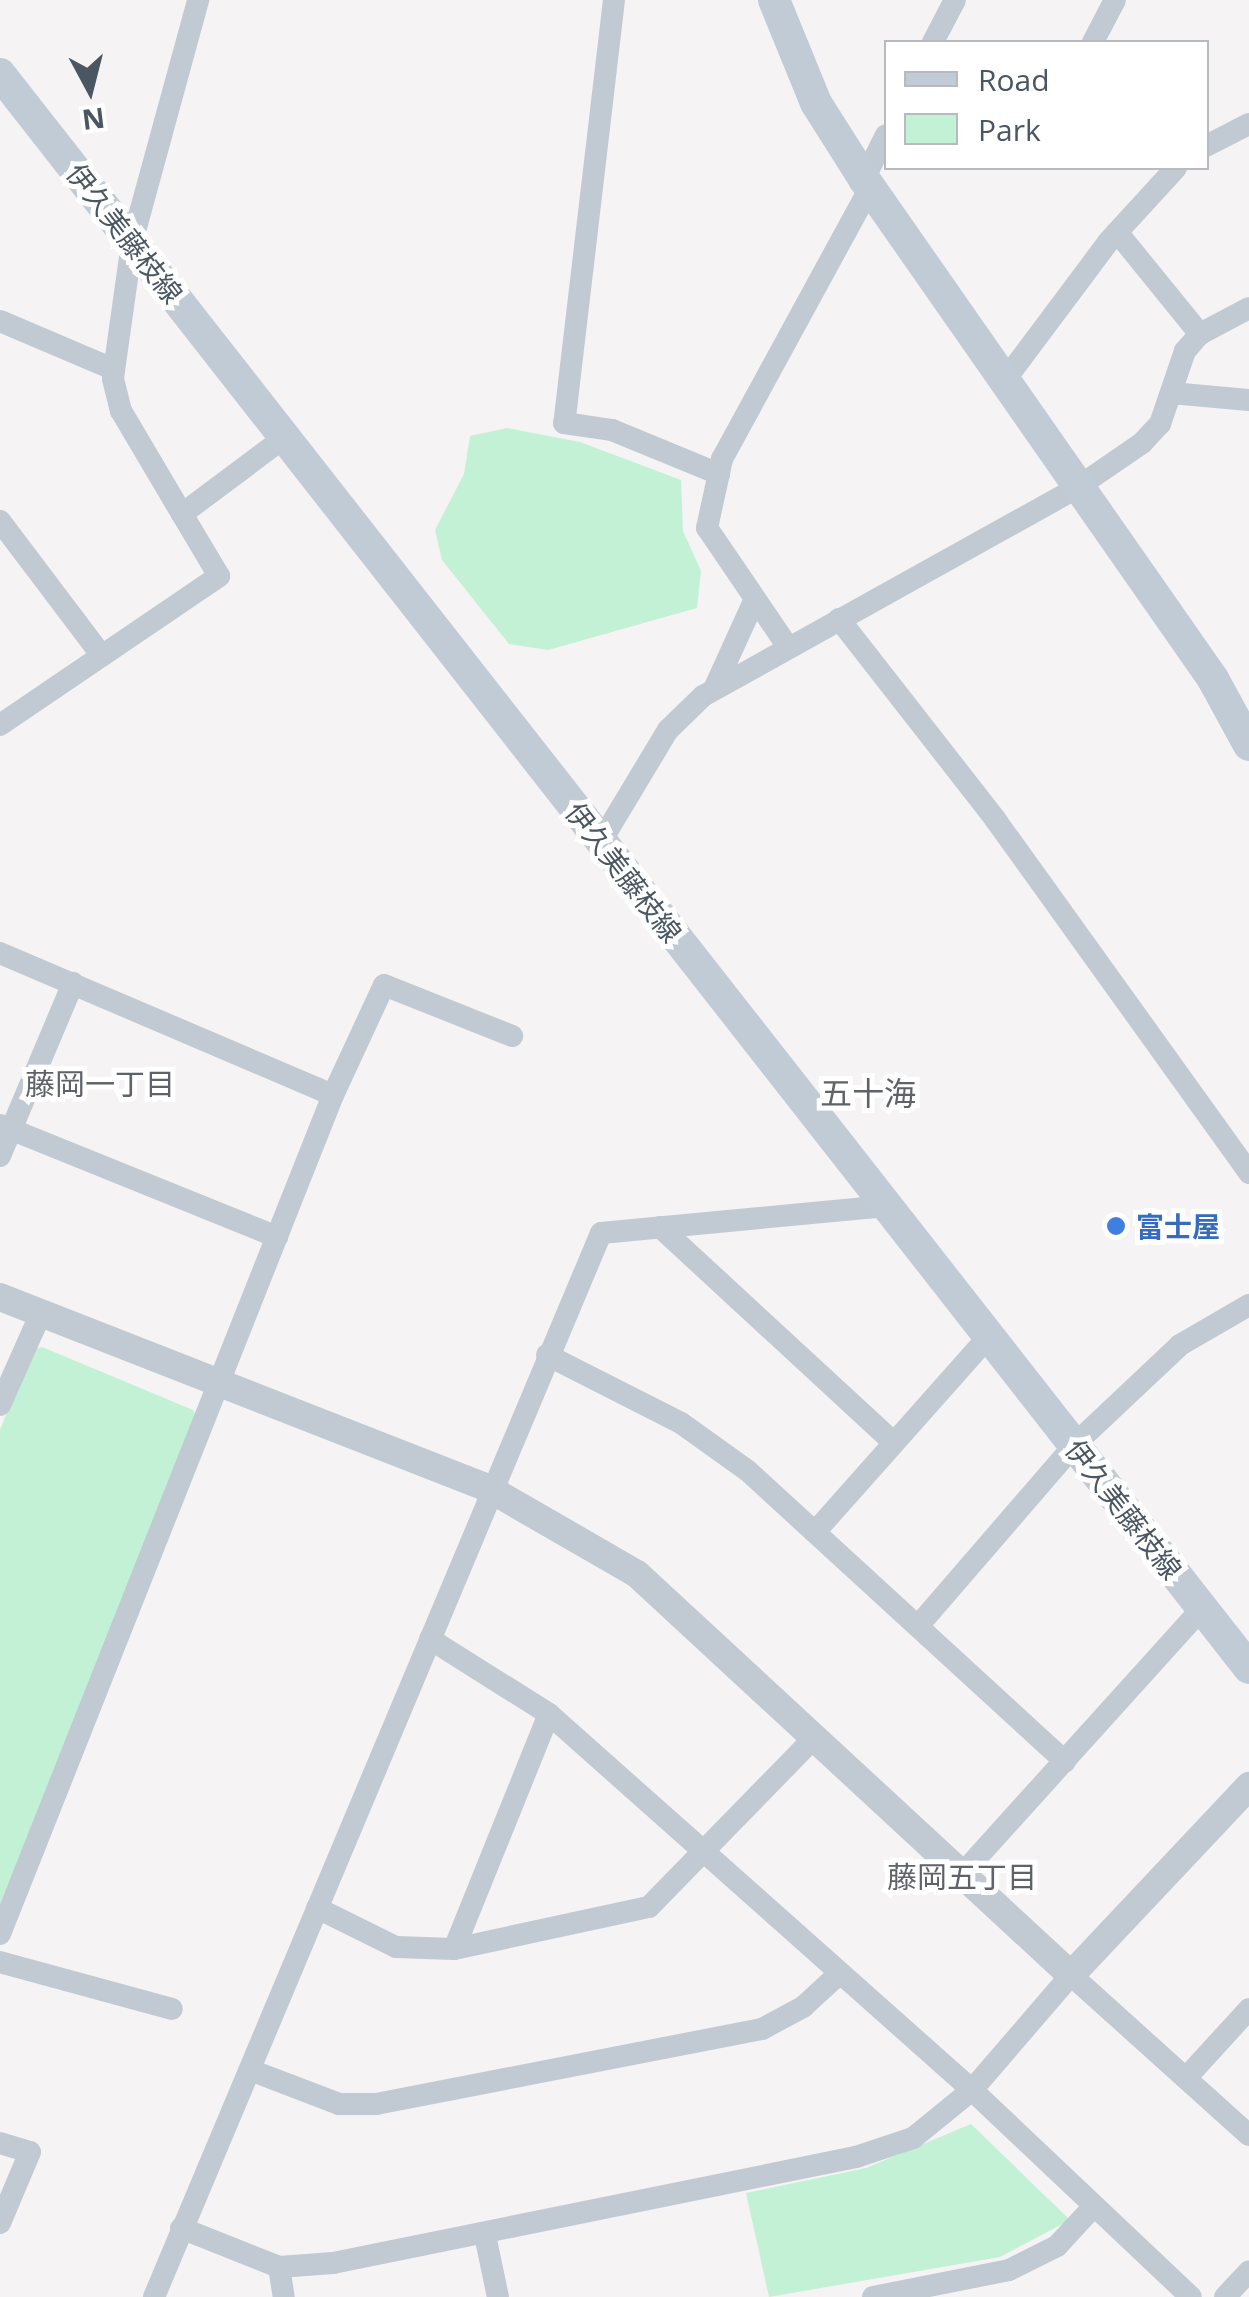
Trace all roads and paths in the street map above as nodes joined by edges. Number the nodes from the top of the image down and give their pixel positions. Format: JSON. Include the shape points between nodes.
{"nodes":[{"id":1,"x":198,"y":0,"type":"edge"},
{"id":2,"x":614,"y":0,"type":"edge"},
{"id":3,"x":774,"y":0,"type":"edge"},
{"id":4,"x":956,"y":0,"type":"edge"},
{"id":5,"x":1115,"y":0,"type":"edge"},
{"id":6,"x":934,"y":40,"type":"edge"},
{"id":7,"x":1094,"y":40,"type":"edge"},
{"id":8,"x":0,"y":74,"type":"edge"},
{"id":9,"x":1249,"y":124,"type":"edge"},
{"id":10,"x":884,"y":139,"type":"edge"},
{"id":11,"x":1209,"y":144,"type":"edge"},
{"id":12,"x":1170,"y":170,"type":"edge"},
{"id":13,"x":867,"y":183,"type":"junction"},
{"id":14,"x":1117,"y":232,"type":"junction"},
{"id":15,"x":132,"y":242,"type":"junction"},
{"id":16,"x":1249,"y":308,"type":"edge"},
{"id":17,"x":0,"y":320,"type":"edge"},
{"id":18,"x":1200,"y":334,"type":"junction"},
{"id":19,"x":113,"y":369,"type":"junction"},
{"id":20,"x":1004,"y":380,"type":"junction"},
{"id":21,"x":1170,"y":393,"type":"junction"},
{"id":22,"x":1249,"y":400,"type":"edge"},
{"id":23,"x":285,"y":438,"type":"junction"},
{"id":24,"x":719,"y":474,"type":"junction"},
{"id":25,"x":1078,"y":488,"type":"junction"},
{"id":26,"x":182,"y":514,"type":"junction"},
{"id":27,"x":2,"y":528,"type":"edge"},
{"id":28,"x":755,"y":599,"type":"junction"},
{"id":29,"x":839,"y":619,"type":"junction"},
{"id":30,"x":788,"y":647,"type":"junction"},
{"id":31,"x":102,"y":656,"type":"junction"},
{"id":32,"x":714,"y":690,"type":"junction"},
{"id":33,"x":0,"y":726,"type":"edge"},
{"id":34,"x":1249,"y":745,"type":"edge"},
{"id":35,"x":600,"y":843,"type":"junction"},
{"id":36,"x":0,"y":953,"type":"edge"},
{"id":37,"x":74,"y":983,"type":"junction"},
{"id":38,"x":512,"y":1036,"type":"dead end"},
{"id":39,"x":333,"y":1095,"type":"junction"},
{"id":40,"x":6,"y":1127,"type":"edge"},
{"id":41,"x":0,"y":1156,"type":"edge"},
{"id":42,"x":1249,"y":1172,"type":"edge"},
{"id":43,"x":887,"y":1206,"type":"junction"},
{"id":44,"x":660,"y":1228,"type":"junction"},
{"id":45,"x":277,"y":1237,"type":"junction"},
{"id":46,"x":0,"y":1297,"type":"edge"},
{"id":47,"x":1249,"y":1305,"type":"edge"},
{"id":48,"x":41,"y":1313,"type":"junction"},
{"id":49,"x":989,"y":1336,"type":"junction"},
{"id":50,"x":547,"y":1355,"type":"junction"},
{"id":51,"x":220,"y":1382,"type":"junction"},
{"id":52,"x":0,"y":1406,"type":"edge"},
{"id":53,"x":894,"y":1443,"type":"junction"},
{"id":54,"x":1074,"y":1445,"type":"junction"},
{"id":55,"x":488,"y":1488,"type":"junction"},
{"id":56,"x":815,"y":1532,"type":"junction"},
{"id":57,"x":1202,"y":1608,"type":"junction"},
{"id":58,"x":918,"y":1626,"type":"junction"},
{"id":59,"x":430,"y":1639,"type":"junction"},
{"id":60,"x":1249,"y":1668,"type":"edge"},
{"id":61,"x":550,"y":1714,"type":"junction"},
{"id":62,"x":814,"y":1738,"type":"junction"},
{"id":63,"x":1065,"y":1760,"type":"junction"},
{"id":64,"x":1249,"y":1786,"type":"edge"},
{"id":65,"x":706,"y":1853,"type":"junction"},
{"id":66,"x":962,"y":1874,"type":"junction"},
{"id":67,"x":317,"y":1908,"type":"junction"},
{"id":68,"x":0,"y":1934,"type":"edge"},
{"id":69,"x":454,"y":1949,"type":"junction"},
{"id":70,"x":0,"y":1962,"type":"edge"},
{"id":71,"x":840,"y":1973,"type":"junction"},
{"id":72,"x":1070,"y":1975,"type":"junction"},
{"id":73,"x":1249,"y":2008,"type":"edge"},
{"id":74,"x":172,"y":2010,"type":"dead end"},
{"id":75,"x":250,"y":2070,"type":"junction"},
{"id":76,"x":1186,"y":2078,"type":"junction"},
{"id":77,"x":972,"y":2090,"type":"junction"},
{"id":78,"x":1249,"y":2134,"type":"edge"},
{"id":79,"x":0,"y":2143,"type":"edge"},
{"id":80,"x":1094,"y":2206,"type":"junction"},
{"id":81,"x":0,"y":2222,"type":"edge"},
{"id":82,"x":181,"y":2228,"type":"junction"},
{"id":83,"x":485,"y":2236,"type":"junction"},
{"id":84,"x":278,"y":2267,"type":"junction"},
{"id":85,"x":1249,"y":2271,"type":"edge"},
{"id":86,"x":154,"y":2297,"type":"edge"},
{"id":87,"x":284,"y":2297,"type":"edge"},
{"id":88,"x":498,"y":2297,"type":"edge"},
{"id":89,"x":873,"y":2297,"type":"edge"},
{"id":90,"x":1191,"y":2297,"type":"edge"},
{"id":91,"x":1225,"y":2297,"type":"edge"}],
"edges":[{"from":1,"to":15,"type":"street"},
{"from":2,"to":24,"type":"street","via":[[564,423],[612,430]]},
{"from":3,"to":13,"type":"main road","via":[[816,103]]},
{"from":4,"to":6,"type":"street"},
{"from":5,"to":7,"type":"street"},
{"from":8,"to":15,"type":"main road","name":"伊久美藤枝線"},
{"from":9,"to":11,"type":"street"},
{"from":10,"to":13,"type":"street"},
{"from":12,"to":14,"type":"street"},
{"from":13,"to":20,"type":"main road"},
{"from":13,"to":24,"type":"street"},
{"from":14,"to":18,"type":"street"},
{"from":14,"to":20,"type":"street"},
{"from":15,"to":19,"type":"street"},
{"from":15,"to":23,"type":"main road","name":"伊久美藤枝線"},
{"from":16,"to":18,"type":"street"},
{"from":17,"to":19,"type":"street"},
{"from":18,"to":21,"type":"street"},
{"from":19,"to":26,"type":"street","via":[[121,412]]},
{"from":20,"to":25,"type":"main road"},
{"from":21,"to":22,"type":"street"},
{"from":21,"to":25,"type":"street","via":[[1160,424],[1142,443]]},
{"from":23,"to":26,"type":"street"},
{"from":23,"to":35,"type":"main road","name":"伊久美藤枝線"},
{"from":24,"to":28,"type":"street","via":[[707,528]]},
{"from":25,"to":29,"type":"street"},
{"from":25,"to":34,"type":"main road","via":[[1213,679]]},
{"from":26,"to":31,"type":"street","via":[[219,576]]},
{"from":27,"to":31,"type":"street"},
{"from":28,"to":30,"type":"street"},
{"from":28,"to":32,"type":"street"},
{"from":29,"to":30,"type":"street"},
{"from":29,"to":42,"type":"street","via":[[995,818]]},
{"from":30,"to":32,"type":"street"},
{"from":31,"to":33,"type":"street"},
{"from":32,"to":35,"type":"street","via":[[668,730]]},
{"from":35,"to":43,"type":"main road","name":"伊久美藤枝線"},
{"from":36,"to":37,"type":"street"},
{"from":37,"to":39,"type":"street"},
{"from":37,"to":40,"type":"street"},
{"from":38,"to":39,"type":"street","via":[[384,985]]},
{"from":39,"to":45,"type":"street"},
{"from":40,"to":41,"type":"street"},
{"from":40,"to":45,"type":"street"},
{"from":43,"to":44,"type":"street"},
{"from":43,"to":49,"type":"main road","name":"伊久美藤枝線"},
{"from":44,"to":50,"type":"street","via":[[600,1233]]},
{"from":44,"to":53,"type":"street"},
{"from":45,"to":51,"type":"street"},
{"from":46,"to":48,"type":"street"},
{"from":47,"to":54,"type":"street","via":[[1180,1345]]},
{"from":48,"to":51,"type":"street"},
{"from":48,"to":52,"type":"street"},
{"from":49,"to":53,"type":"street"},
{"from":49,"to":54,"type":"main road","name":"伊久美藤枝線"},
{"from":50,"to":55,"type":"street"},
{"from":50,"to":56,"type":"street","via":[[681,1424],[748,1471]]},
{"from":51,"to":55,"type":"street"},
{"from":51,"to":68,"type":"street"},
{"from":53,"to":56,"type":"street"},
{"from":54,"to":57,"type":"main road","name":"伊久美藤枝線"},
{"from":54,"to":58,"type":"street"},
{"from":55,"to":59,"type":"street"},
{"from":55,"to":62,"type":"street","via":[[637,1574]]},
{"from":56,"to":58,"type":"street"},
{"from":57,"to":60,"type":"main road","name":"伊久美藤枝線"},
{"from":57,"to":63,"type":"street"},
{"from":58,"to":63,"type":"street"},
{"from":59,"to":61,"type":"street"},
{"from":59,"to":67,"type":"street"},
{"from":61,"to":65,"type":"street"},
{"from":61,"to":69,"type":"street"},
{"from":62,"to":65,"type":"street"},
{"from":62,"to":66,"type":"street"},
{"from":63,"to":66,"type":"street"},
{"from":64,"to":72,"type":"street"},
{"from":65,"to":69,"type":"street","via":[[649,1907]]},
{"from":65,"to":71,"type":"street"},
{"from":66,"to":72,"type":"street"},
{"from":67,"to":69,"type":"street","via":[[396,1947]]},
{"from":67,"to":75,"type":"street"},
{"from":70,"to":74,"type":"street"},
{"from":71,"to":75,"type":"street","via":[[803,2007],[762,2028],[376,2104],[339,2104]]},
{"from":71,"to":77,"type":"street"},
{"from":72,"to":76,"type":"street"},
{"from":72,"to":77,"type":"street"},
{"from":73,"to":76,"type":"street"},
{"from":75,"to":82,"type":"street"},
{"from":76,"to":78,"type":"street"},
{"from":77,"to":80,"type":"street"},
{"from":77,"to":83,"type":"street","via":[[913,2138],[856,2157]]},
{"from":79,"to":81,"type":"street","via":[[30,2152]]},
{"from":80,"to":89,"type":"street","via":[[1057,2246],[1009,2270]]},
{"from":80,"to":90,"type":"street"},
{"from":82,"to":84,"type":"street"},
{"from":82,"to":86,"type":"street"},
{"from":83,"to":84,"type":"street"},
{"from":83,"to":88,"type":"street"},
{"from":84,"to":87,"type":"street"},
{"from":85,"to":91,"type":"street"}]}
